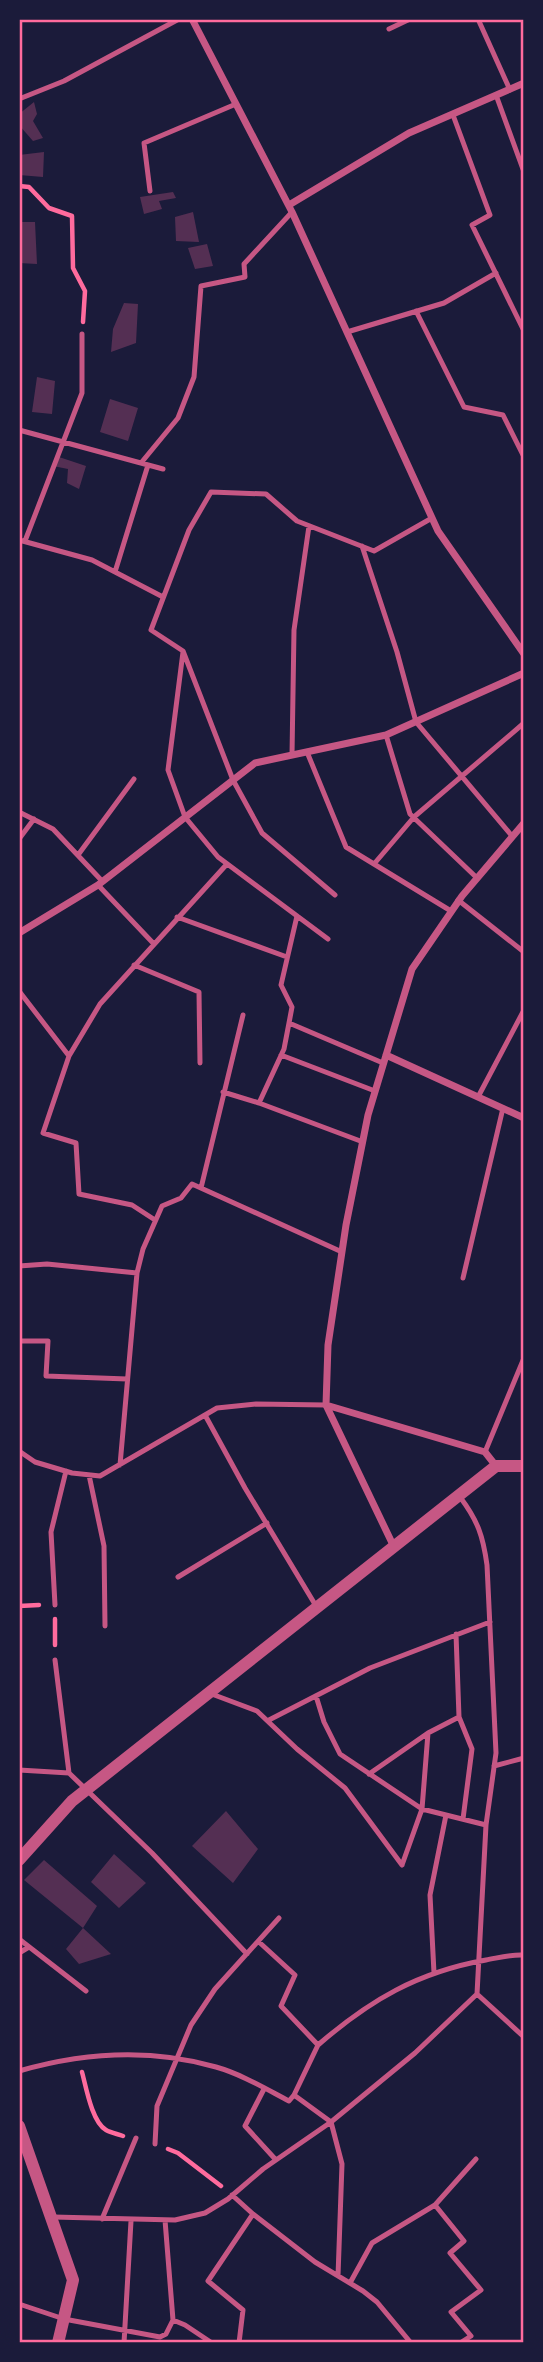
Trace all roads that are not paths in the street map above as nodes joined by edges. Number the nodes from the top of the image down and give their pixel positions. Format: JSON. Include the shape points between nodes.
{"nodes":[{"id":1,"x":179,"y":19,"type":"edge"},
{"id":2,"x":192,"y":19,"type":"edge"},
{"id":3,"x":410,"y":19,"type":"edge"},
{"id":4,"x":478,"y":19,"type":"edge"},
{"id":5,"x":389,"y":29,"type":"dead end"},
{"id":6,"x":524,"y":83,"type":"edge"},
{"id":7,"x":510,"y":90,"type":"junction"},
{"id":8,"x":496,"y":95,"type":"junction"},
{"id":9,"x":19,"y":99,"type":"edge"},
{"id":10,"x":236,"y":104,"type":"junction"},
{"id":11,"x":453,"y":115,"type":"junction"},
{"id":12,"x":524,"y":172,"type":"edge"},
{"id":13,"x":150,"y":191,"type":"dead end"},
{"id":14,"x":290,"y":209,"type":"junction"},
{"id":15,"x":496,"y":273,"type":"junction"},
{"id":16,"x":416,"y":311,"type":"junction"},
{"id":17,"x":524,"y":331,"type":"edge"},
{"id":18,"x":347,"y":332,"type":"junction"},
{"id":19,"x":82,"y":334,"type":"road end"},
{"id":20,"x":19,"y":430,"type":"edge"},
{"id":21,"x":62,"y":442,"type":"junction"},
{"id":22,"x":524,"y":457,"type":"edge"},
{"id":23,"x":141,"y":463,"type":"junction"},
{"id":24,"x":148,"y":465,"type":"junction"},
{"id":25,"x":163,"y":469,"type":"dead end"},
{"id":26,"x":432,"y":518,"type":"junction"},
{"id":27,"x":309,"y":526,"type":"junction"},
{"id":28,"x":22,"y":540,"type":"edge"},
{"id":29,"x":362,"y":546,"type":"junction"},
{"id":30,"x":115,"y":572,"type":"junction"},
{"id":31,"x":163,"y":597,"type":"junction"},
{"id":32,"x":183,"y":651,"type":"junction"},
{"id":33,"x":524,"y":654,"type":"edge"},
{"id":34,"x":524,"y":673,"type":"edge"},
{"id":35,"x":416,"y":722,"type":"junction"},
{"id":36,"x":524,"y":723,"type":"edge"},
{"id":37,"x":386,"y":735,"type":"junction"},
{"id":38,"x":307,"y":752,"type":"junction"},
{"id":39,"x":292,"y":755,"type":"junction"},
{"id":40,"x":463,"y":777,"type":"junction"},
{"id":41,"x":134,"y":779,"type":"dead end"},
{"id":42,"x":233,"y":780,"type":"junction"},
{"id":43,"x":19,"y":812,"type":"edge"},
{"id":44,"x":185,"y":817,"type":"junction"},
{"id":45,"x":414,"y":817,"type":"junction"},
{"id":46,"x":34,"y":819,"type":"junction"},
{"id":47,"x":524,"y":823,"type":"edge"},
{"id":48,"x":512,"y":836,"type":"junction"},
{"id":49,"x":19,"y":839,"type":"edge"},
{"id":50,"x":78,"y":855,"type":"junction"},
{"id":51,"x":227,"y":864,"type":"junction"},
{"id":52,"x":374,"y":864,"type":"junction"},
{"id":53,"x":477,"y":878,"type":"junction"},
{"id":54,"x":100,"y":883,"type":"junction"},
{"id":55,"x":335,"y":895,"type":"dead end"},
{"id":56,"x":458,"y":900,"type":"junction"},
{"id":57,"x":451,"y":911,"type":"junction"},
{"id":58,"x":297,"y":916,"type":"junction"},
{"id":59,"x":177,"y":917,"type":"junction"},
{"id":60,"x":19,"y":933,"type":"edge"},
{"id":61,"x":328,"y":939,"type":"dead end"},
{"id":62,"x":153,"y":943,"type":"junction"},
{"id":63,"x":524,"y":952,"type":"edge"},
{"id":64,"x":288,"y":957,"type":"junction"},
{"id":65,"x":134,"y":965,"type":"junction"},
{"id":66,"x":19,"y":990,"type":"edge"},
{"id":67,"x":524,"y":1010,"type":"edge"},
{"id":68,"x":243,"y":1015,"type":"dead end"},
{"id":69,"x":289,"y":1023,"type":"junction"},
{"id":70,"x":281,"y":1055,"type":"junction"},
{"id":71,"x":69,"y":1056,"type":"junction"},
{"id":72,"x":385,"y":1059,"type":"junction"},
{"id":73,"x":200,"y":1063,"type":"dead end"},
{"id":74,"x":375,"y":1091,"type":"junction"},
{"id":75,"x":223,"y":1092,"type":"junction"},
{"id":76,"x":478,"y":1097,"type":"junction"},
{"id":77,"x":259,"y":1103,"type":"junction"},
{"id":78,"x":503,"y":1108,"type":"junction"},
{"id":79,"x":524,"y":1118,"type":"edge"},
{"id":80,"x":363,"y":1142,"type":"junction"},
{"id":81,"x":201,"y":1188,"type":"junction"},
{"id":82,"x":155,"y":1220,"type":"junction"},
{"id":83,"x":342,"y":1252,"type":"junction"},
{"id":84,"x":19,"y":1266,"type":"edge"},
{"id":85,"x":136,"y":1273,"type":"junction"},
{"id":86,"x":463,"y":1278,"type":"dead end"},
{"id":87,"x":19,"y":1341,"type":"edge"},
{"id":88,"x":524,"y":1358,"type":"edge"},
{"id":89,"x":127,"y":1379,"type":"junction"},
{"id":90,"x":326,"y":1405,"type":"junction"},
{"id":91,"x":205,"y":1415,"type":"junction"},
{"id":92,"x":19,"y":1451,"type":"edge"},
{"id":93,"x":485,"y":1452,"type":"junction"},
{"id":94,"x":120,"y":1465,"type":"junction"},
{"id":95,"x":496,"y":1466,"type":"junction"},
{"id":96,"x":524,"y":1466,"type":"edge"},
{"id":97,"x":66,"y":1471,"type":"junction"},
{"id":98,"x":89,"y":1475,"type":"junction"},
{"id":99,"x":459,"y":1495,"type":"junction"},
{"id":100,"x":267,"y":1523,"type":"junction"},
{"id":101,"x":394,"y":1547,"type":"junction"},
{"id":102,"x":178,"y":1577,"type":"dead end"},
{"id":103,"x":55,"y":1605,"type":"road end"},
{"id":104,"x":317,"y":1608,"type":"junction"},
{"id":105,"x":490,"y":1622,"type":"junction"},
{"id":106,"x":105,"y":1626,"type":"dead end"},
{"id":107,"x":456,"y":1634,"type":"junction"},
{"id":108,"x":55,"y":1660,"type":"road end"},
{"id":109,"x":209,"y":1693,"type":"junction"},
{"id":110,"x":316,"y":1696,"type":"junction"},
{"id":111,"x":459,"y":1717,"type":"junction"},
{"id":112,"x":269,"y":1720,"type":"junction"},
{"id":113,"x":428,"y":1733,"type":"junction"},
{"id":114,"x":524,"y":1758,"type":"edge"},
{"id":115,"x":494,"y":1766,"type":"junction"},
{"id":116,"x":19,"y":1770,"type":"edge"},
{"id":117,"x":69,"y":1773,"type":"junction"},
{"id":118,"x":369,"y":1774,"type":"junction"},
{"id":119,"x":88,"y":1789,"type":"junction"},
{"id":120,"x":422,"y":1809,"type":"junction"},
{"id":121,"x":446,"y":1815,"type":"junction"},
{"id":122,"x":463,"y":1819,"type":"junction"},
{"id":123,"x":486,"y":1825,"type":"junction"},
{"id":124,"x":19,"y":1860,"type":"edge"},
{"id":125,"x":279,"y":1918,"type":"dead end"},
{"id":126,"x":19,"y":1939,"type":"edge"},
{"id":127,"x":258,"y":1942,"type":"junction"},
{"id":128,"x":29,"y":1947,"type":"junction"},
{"id":129,"x":19,"y":1953,"type":"edge"},
{"id":130,"x":247,"y":1954,"type":"junction"},
{"id":131,"x":524,"y":1955,"type":"edge"},
{"id":132,"x":478,"y":1962,"type":"junction"},
{"id":133,"x":434,"y":1973,"type":"junction"},
{"id":134,"x":86,"y":1991,"type":"dead end"},
{"id":135,"x":477,"y":1994,"type":"junction"},
{"id":136,"x":524,"y":2037,"type":"edge"},
{"id":137,"x":318,"y":2045,"type":"junction"},
{"id":138,"x":175,"y":2058,"type":"junction"},
{"id":139,"x":19,"y":2071,"type":"edge"},
{"id":140,"x":264,"y":2089,"type":"junction"},
{"id":141,"x":294,"y":2095,"type":"junction"},
{"id":142,"x":331,"y":2122,"type":"junction"},
{"id":143,"x":19,"y":2126,"type":"edge"},
{"id":144,"x":136,"y":2138,"type":"dead end"},
{"id":145,"x":155,"y":2144,"type":"dead end"},
{"id":146,"x":476,"y":2159,"type":"dead end"},
{"id":147,"x":276,"y":2160,"type":"junction"},
{"id":148,"x":232,"y":2195,"type":"junction"},
{"id":149,"x":435,"y":2205,"type":"junction"},
{"id":150,"x":253,"y":2214,"type":"junction"},
{"id":151,"x":53,"y":2217,"type":"junction"},
{"id":152,"x":102,"y":2219,"type":"junction"},
{"id":153,"x":131,"y":2221,"type":"junction"},
{"id":154,"x":165,"y":2221,"type":"junction"},
{"id":155,"x":338,"y":2276,"type":"junction"},
{"id":156,"x":350,"y":2283,"type":"junction"},
{"id":157,"x":19,"y":2304,"type":"edge"},
{"id":158,"x":64,"y":2319,"type":"junction"},
{"id":159,"x":173,"y":2320,"type":"junction"},
{"id":160,"x":124,"y":2330,"type":"junction"},
{"id":161,"x":58,"y":2343,"type":"edge"},
{"id":162,"x":124,"y":2343,"type":"edge"},
{"id":163,"x":212,"y":2343,"type":"edge"},
{"id":164,"x":239,"y":2343,"type":"edge"},
{"id":165,"x":411,"y":2343,"type":"edge"},
{"id":166,"x":460,"y":2343,"type":"edge"}],
"edges":[{"from":1,"to":9,"type":"lane","via":[[64,81]]},
{"from":2,"to":10,"type":"street"},
{"from":3,"to":5,"type":"lane"},
{"from":4,"to":7,"type":"lane"},
{"from":6,"to":7,"type":"street"},
{"from":7,"to":8,"type":"street"},
{"from":8,"to":11,"type":"street"},
{"from":8,"to":12,"type":"lane"},
{"from":10,"to":13,"type":"lane","via":[[144,144]]},
{"from":10,"to":14,"type":"street"},
{"from":11,"to":14,"type":"street","via":[[409,134]]},
{"from":11,"to":15,"type":"lane","via":[[490,215],[472,225]]},
{"from":14,"to":18,"type":"street"},
{"from":14,"to":23,"type":"lane","via":[[244,264],[245,277],[201,286],[194,377],[178,418]]},
{"from":15,"to":16,"type":"lane","via":[[444,303]]},
{"from":15,"to":17,"type":"lane"},
{"from":16,"to":18,"type":"lane"},
{"from":16,"to":22,"type":"lane","via":[[464,407],[503,415]]},
{"from":18,"to":26,"type":"street"},
{"from":19,"to":21,"type":"lane","via":[[82,393]]},
{"from":20,"to":21,"type":"lane"},
{"from":21,"to":23,"type":"lane"},
{"from":21,"to":28,"type":"lane"},
{"from":23,"to":24,"type":"lane"},
{"from":24,"to":25,"type":"lane"},
{"from":24,"to":30,"type":"lane"},
{"from":26,"to":29,"type":"lane","via":[[374,551]]},
{"from":26,"to":33,"type":"street"},
{"from":27,"to":29,"type":"lane"},
{"from":27,"to":31,"type":"lane","via":[[266,494],[211,492],[189,530]]},
{"from":27,"to":39,"type":"lane","via":[[294,630]]},
{"from":28,"to":30,"type":"lane","via":[[92,560]]},
{"from":29,"to":35,"type":"lane"},
{"from":30,"to":31,"type":"lane"},
{"from":31,"to":32,"type":"lane","via":[[151,630]]},
{"from":32,"to":42,"type":"lane"},
{"from":32,"to":44,"type":"lane","via":[[169,770]]},
{"from":34,"to":35,"type":"street"},
{"from":35,"to":37,"type":"street"},
{"from":35,"to":40,"type":"lane"},
{"from":36,"to":40,"type":"lane"},
{"from":37,"to":38,"type":"street"},
{"from":37,"to":45,"type":"lane"},
{"from":38,"to":39,"type":"street"},
{"from":38,"to":52,"type":"lane","via":[[346,847]]},
{"from":39,"to":42,"type":"street","via":[[255,763]]},
{"from":40,"to":45,"type":"lane"},
{"from":40,"to":48,"type":"lane"},
{"from":41,"to":50,"type":"lane"},
{"from":42,"to":44,"type":"street"},
{"from":42,"to":55,"type":"lane","via":[[262,833]]},
{"from":43,"to":46,"type":"lane"},
{"from":44,"to":51,"type":"lane"},
{"from":44,"to":54,"type":"street"},
{"from":45,"to":52,"type":"lane"},
{"from":45,"to":53,"type":"lane"},
{"from":46,"to":49,"type":"lane"},
{"from":46,"to":50,"type":"lane","via":[[52,829]]},
{"from":47,"to":48,"type":"street"},
{"from":48,"to":53,"type":"street"},
{"from":50,"to":54,"type":"lane"},
{"from":51,"to":58,"type":"lane"},
{"from":51,"to":59,"type":"lane"},
{"from":52,"to":57,"type":"lane"},
{"from":53,"to":56,"type":"street"},
{"from":54,"to":60,"type":"street"},
{"from":54,"to":62,"type":"lane"},
{"from":56,"to":57,"type":"street"},
{"from":56,"to":63,"type":"lane"},
{"from":57,"to":72,"type":"street","via":[[412,969]]},
{"from":58,"to":61,"type":"lane"},
{"from":58,"to":64,"type":"lane"},
{"from":59,"to":62,"type":"lane"},
{"from":59,"to":64,"type":"lane"},
{"from":62,"to":65,"type":"lane"},
{"from":64,"to":69,"type":"lane","via":[[281,985],[292,1007]]},
{"from":65,"to":71,"type":"lane","via":[[100,1004]]},
{"from":65,"to":73,"type":"lane","via":[[199,992]]},
{"from":66,"to":71,"type":"lane"},
{"from":67,"to":76,"type":"lane"},
{"from":68,"to":75,"type":"lane"},
{"from":69,"to":70,"type":"lane"},
{"from":69,"to":72,"type":"lane"},
{"from":70,"to":74,"type":"lane"},
{"from":70,"to":77,"type":"lane"},
{"from":71,"to":82,"type":"lane","via":[[43,1133],[76,1143],[79,1195],[132,1206]]},
{"from":72,"to":74,"type":"street"},
{"from":72,"to":76,"type":"street"},
{"from":74,"to":80,"type":"street"},
{"from":75,"to":77,"type":"lane"},
{"from":75,"to":81,"type":"lane"},
{"from":76,"to":78,"type":"street"},
{"from":77,"to":80,"type":"lane"},
{"from":78,"to":79,"type":"street"},
{"from":78,"to":86,"type":"lane"},
{"from":80,"to":83,"type":"street"},
{"from":81,"to":82,"type":"lane","via":[[192,1184],[181,1198],[162,1206]]},
{"from":81,"to":83,"type":"lane"},
{"from":82,"to":85,"type":"lane"},
{"from":83,"to":90,"type":"street","via":[[328,1345]]},
{"from":84,"to":85,"type":"lane","via":[[47,1264]]},
{"from":85,"to":89,"type":"lane"},
{"from":87,"to":89,"type":"lane","via":[[48,1341],[46,1376]]},
{"from":88,"to":93,"type":"lane"},
{"from":89,"to":94,"type":"lane"},
{"from":90,"to":91,"type":"lane","via":[[256,1404],[217,1408]]},
{"from":90,"to":93,"type":"street"},
{"from":90,"to":101,"type":"street"},
{"from":91,"to":94,"type":"lane"},
{"from":91,"to":100,"type":"lane"},
{"from":92,"to":97,"type":"lane","via":[[35,1462]]},
{"from":93,"to":95,"type":"street"},
{"from":94,"to":98,"type":"lane","via":[[100,1476]]},
{"from":95,"to":96,"type":"street"},
{"from":95,"to":99,"type":"street"},
{"from":97,"to":98,"type":"lane"},
{"from":97,"to":103,"type":"lane","via":[[51,1532]]},
{"from":98,"to":106,"type":"lane","via":[[104,1546]]},
{"from":99,"to":101,"type":"street"},
{"from":99,"to":105,"type":"lane","via":[[483,1534]]},
{"from":100,"to":102,"type":"lane"},
{"from":100,"to":104,"type":"lane"},
{"from":101,"to":104,"type":"street"},
{"from":104,"to":109,"type":"street"},
{"from":105,"to":107,"type":"lane"},
{"from":105,"to":115,"type":"lane"},
{"from":107,"to":110,"type":"lane","via":[[370,1668]]},
{"from":107,"to":111,"type":"lane"},
{"from":108,"to":117,"type":"lane"},
{"from":109,"to":112,"type":"lane"},
{"from":109,"to":119,"type":"street"},
{"from":110,"to":112,"type":"lane"},
{"from":110,"to":118,"type":"lane","via":[[340,1754]]},
{"from":111,"to":113,"type":"lane"},
{"from":111,"to":122,"type":"lane","via":[[472,1749]]},
{"from":112,"to":120,"type":"lane","via":[[345,1788],[402,1865]]},
{"from":113,"to":118,"type":"lane"},
{"from":113,"to":120,"type":"lane"},
{"from":114,"to":115,"type":"lane"},
{"from":115,"to":123,"type":"lane"},
{"from":116,"to":117,"type":"lane"},
{"from":117,"to":119,"type":"lane"},
{"from":118,"to":120,"type":"lane"},
{"from":119,"to":124,"type":"street"},
{"from":119,"to":130,"type":"lane"},
{"from":120,"to":121,"type":"lane"},
{"from":121,"to":122,"type":"lane"},
{"from":121,"to":133,"type":"lane","via":[[430,1895]]},
{"from":122,"to":123,"type":"lane"},
{"from":123,"to":132,"type":"lane"},
{"from":125,"to":127,"type":"lane"},
{"from":126,"to":128,"type":"lane"},
{"from":127,"to":130,"type":"lane"},
{"from":127,"to":137,"type":"lane","via":[[295,1975],[281,2006]]},
{"from":128,"to":129,"type":"lane"},
{"from":128,"to":134,"type":"lane"},
{"from":130,"to":138,"type":"lane","via":[[215,1989]]},
{"from":131,"to":132,"type":"lane"},
{"from":132,"to":133,"type":"lane"},
{"from":132,"to":135,"type":"lane"},
{"from":133,"to":137,"type":"lane","via":[[353,2015]]},
{"from":135,"to":136,"type":"lane"},
{"from":135,"to":142,"type":"lane"},
{"from":137,"to":141,"type":"lane"},
{"from":138,"to":139,"type":"lane","via":[[112,2054],[67,2058]]},
{"from":138,"to":140,"type":"lane","via":[[219,2068]]},
{"from":138,"to":145,"type":"lane","via":[[157,2106]]},
{"from":140,"to":141,"type":"lane","via":[[289,2101]]},
{"from":140,"to":147,"type":"lane","via":[[245,2126]]},
{"from":141,"to":142,"type":"lane"},
{"from":142,"to":147,"type":"lane"},
{"from":142,"to":155,"type":"lane","via":[[342,2164]]},
{"from":143,"to":151,"type":"street"},
{"from":144,"to":152,"type":"lane"},
{"from":146,"to":149,"type":"lane"},
{"from":147,"to":148,"type":"lane"},
{"from":148,"to":150,"type":"lane"},
{"from":148,"to":154,"type":"lane","via":[[205,2213]]},
{"from":149,"to":156,"type":"lane","via":[[372,2243]]},
{"from":149,"to":166,"type":"lane","via":[[464,2241],[450,2253],[481,2290],[452,2312],[471,2336]]},
{"from":150,"to":155,"type":"lane"},
{"from":150,"to":164,"type":"lane","via":[[208,2281],[243,2310]]},
{"from":151,"to":152,"type":"lane"},
{"from":151,"to":158,"type":"street","via":[[73,2280]]},
{"from":152,"to":153,"type":"lane"},
{"from":153,"to":154,"type":"lane"},
{"from":153,"to":160,"type":"lane"},
{"from":154,"to":159,"type":"lane"},
{"from":155,"to":156,"type":"lane"},
{"from":156,"to":165,"type":"lane","via":[[377,2302]]},
{"from":157,"to":158,"type":"lane"},
{"from":158,"to":160,"type":"lane"},
{"from":158,"to":161,"type":"street"},
{"from":159,"to":160,"type":"lane","via":[[160,2337]]},
{"from":159,"to":163,"type":"lane"},
{"from":160,"to":162,"type":"lane"}]}
